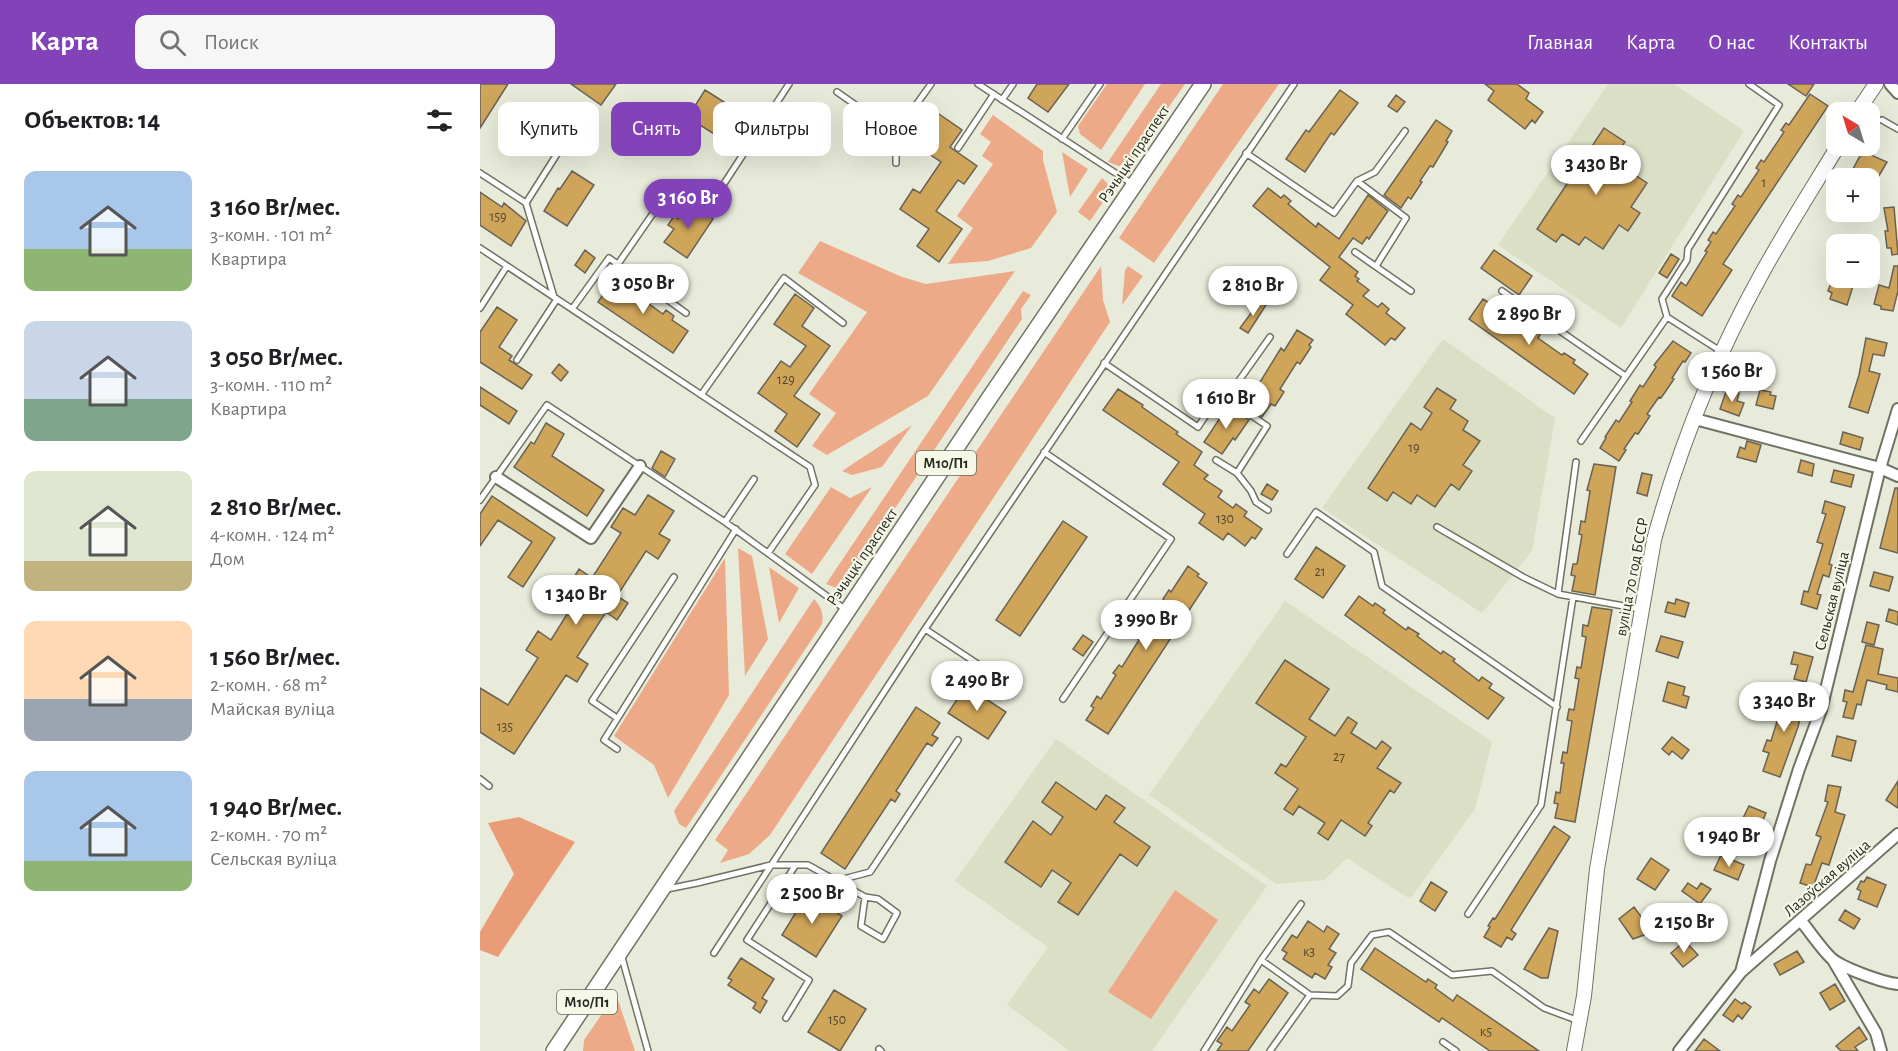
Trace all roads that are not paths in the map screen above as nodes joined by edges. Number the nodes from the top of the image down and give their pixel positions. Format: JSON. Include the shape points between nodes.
{"nodes":[{"id":1,"x":789,"y":84,"type":"edge"},
{"id":2,"x":931,"y":84,"type":"edge"},
{"id":3,"x":978,"y":84,"type":"edge"},
{"id":4,"x":1012,"y":84,"type":"edge"},
{"id":5,"x":1100,"y":84,"type":"edge"},
{"id":6,"x":1203,"y":84,"type":"edge"},
{"id":7,"x":1294,"y":84,"type":"edge"},
{"id":8,"x":1749,"y":84,"type":"edge"},
{"id":9,"x":1876,"y":84,"type":"edge"},
{"id":10,"x":1890,"y":84,"type":"edge"},
{"id":11,"x":837,"y":92,"type":"dead end"},
{"id":12,"x":1898,"y":93,"type":"edge"},
{"id":13,"x":994,"y":94,"type":"junction"},
{"id":14,"x":1002,"y":100,"type":"junction"},
{"id":15,"x":851,"y":102,"type":"edge"},
{"id":16,"x":918,"y":102,"type":"edge"},
{"id":17,"x":1864,"y":102,"type":"edge"},
{"id":18,"x":1882,"y":120,"type":"dead end"},
{"id":19,"x":1898,"y":129,"type":"edge"},
{"id":20,"x":1405,"y":131,"type":"dead end"},
{"id":21,"x":1062,"y":139,"type":"junction"},
{"id":22,"x":958,"y":148,"type":"dead end"},
{"id":23,"x":1246,"y":153,"type":"junction"},
{"id":24,"x":556,"y":156,"type":"edge"},
{"id":25,"x":896,"y":156,"type":"edge"},
{"id":26,"x":1832,"y":156,"type":"edge"},
{"id":27,"x":896,"y":163,"type":"dead end"},
{"id":28,"x":480,"y":173,"type":"edge"},
{"id":29,"x":1357,"y":181,"type":"junction"},
{"id":30,"x":1135,"y":185,"type":"junction"},
{"id":31,"x":665,"y":196,"type":"dead end"},
{"id":32,"x":714,"y":199,"type":"dead end"},
{"id":33,"x":526,"y":203,"type":"junction"},
{"id":34,"x":480,"y":248,"type":"edge"},
{"id":35,"x":1355,"y":252,"type":"dead end"},
{"id":36,"x":618,"y":264,"type":"junction"},
{"id":37,"x":507,"y":266,"type":"junction"},
{"id":38,"x":1376,"y":266,"type":"junction"},
{"id":39,"x":1411,"y":291,"type":"dead end"},
{"id":40,"x":1502,"y":291,"type":"dead end"},
{"id":41,"x":555,"y":298,"type":"junction"},
{"id":42,"x":480,"y":308,"type":"edge"},
{"id":43,"x":572,"y":309,"type":"junction"},
{"id":44,"x":686,"y":313,"type":"dead end"},
{"id":45,"x":1666,"y":317,"type":"junction"},
{"id":46,"x":843,"y":323,"type":"dead end"},
{"id":47,"x":1270,"y":337,"type":"dead end"},
{"id":48,"x":1722,"y":352,"type":"junction"},
{"id":49,"x":517,"y":360,"type":"dead end"},
{"id":50,"x":1104,"y":363,"type":"junction"},
{"id":51,"x":1624,"y":375,"type":"junction"},
{"id":52,"x":1220,"y":394,"type":"junction"},
{"id":53,"x":701,"y":395,"type":"junction"},
{"id":54,"x":1898,"y":409,"type":"edge"},
{"id":55,"x":1695,"y":419,"type":"junction"},
{"id":56,"x":1581,"y":441,"type":"dead end"},
{"id":57,"x":1044,"y":452,"type":"junction"},
{"id":58,"x":1216,"y":460,"type":"dead end"},
{"id":59,"x":1576,"y":462,"type":"dead end"},
{"id":60,"x":640,"y":466,"type":"junction"},
{"id":61,"x":1880,"y":468,"type":"junction"},
{"id":62,"x":1237,"y":473,"type":"junction"},
{"id":63,"x":1898,"y":476,"type":"edge"},
{"id":64,"x":496,"y":477,"type":"junction"},
{"id":65,"x":754,"y":479,"type":"dead end"},
{"id":66,"x":480,"y":500,"type":"edge"},
{"id":67,"x":1268,"y":510,"type":"dead end"},
{"id":68,"x":725,"y":522,"type":"junction"},
{"id":69,"x":1437,"y":527,"type":"dead end"},
{"id":70,"x":736,"y":529,"type":"junction"},
{"id":71,"x":768,"y":553,"type":"junction"},
{"id":72,"x":1287,"y":554,"type":"dead end"},
{"id":73,"x":674,"y":577,"type":"dead end"},
{"id":74,"x":1558,"y":594,"type":"junction"},
{"id":75,"x":1573,"y":597,"type":"junction"},
{"id":76,"x":1642,"y":609,"type":"junction"},
{"id":77,"x":847,"y":611,"type":"junction"},
{"id":78,"x":925,"y":628,"type":"junction"},
{"id":79,"x":1005,"y":682,"type":"dead end"},
{"id":80,"x":1063,"y":699,"type":"dead end"},
{"id":81,"x":1557,"y":707,"type":"junction"},
{"id":82,"x":617,"y":718,"type":"junction"},
{"id":83,"x":958,"y":740,"type":"dead end"},
{"id":84,"x":618,"y":749,"type":"dead end"},
{"id":85,"x":480,"y":779,"type":"edge"},
{"id":86,"x":489,"y":786,"type":"dead end"},
{"id":87,"x":1898,"y":834,"type":"edge"},
{"id":88,"x":771,"y":865,"type":"junction"},
{"id":89,"x":795,"y":866,"type":"junction"},
{"id":90,"x":843,"y":885,"type":"junction"},
{"id":91,"x":662,"y":890,"type":"junction"},
{"id":92,"x":865,"y":897,"type":"junction"},
{"id":93,"x":1301,"y":904,"type":"dead end"},
{"id":94,"x":1468,"y":914,"type":"dead end"},
{"id":95,"x":1801,"y":921,"type":"junction"},
{"id":96,"x":621,"y":953,"type":"junction"},
{"id":97,"x":714,"y":954,"type":"dead end"},
{"id":98,"x":1261,"y":960,"type":"junction"},
{"id":99,"x":1833,"y":960,"type":"junction"},
{"id":100,"x":1741,"y":972,"type":"junction"},
{"id":101,"x":1898,"y":984,"type":"edge"},
{"id":102,"x":1310,"y":995,"type":"junction"},
{"id":103,"x":786,"y":1018,"type":"dead end"},
{"id":104,"x":1580,"y":1021,"type":"junction"},
{"id":105,"x":1443,"y":1042,"type":"dead end"},
{"id":106,"x":554,"y":1051,"type":"edge"},
{"id":107,"x":648,"y":1051,"type":"edge"},
{"id":108,"x":1204,"y":1051,"type":"edge"},
{"id":109,"x":1270,"y":1051,"type":"edge"},
{"id":110,"x":1456,"y":1051,"type":"edge"},
{"id":111,"x":1574,"y":1051,"type":"edge"},
{"id":112,"x":1679,"y":1051,"type":"edge"},
{"id":113,"x":1881,"y":1051,"type":"edge"}],
"edges":[{"from":1,"to":32,"type":"lane"},
{"from":2,"to":16,"type":"lane"},
{"from":3,"to":13,"type":"lane"},
{"from":4,"to":14,"type":"lane"},
{"from":5,"to":21,"type":"lane"},
{"from":6,"to":30,"type":"main road","name":"Рэчыцкі праспект","number":"М10/П1"},
{"from":7,"to":23,"type":"lane"},
{"from":8,"to":45,"type":"lane","via":[[1779,105],[1688,249],[1687,260],[1662,299]]},
{"from":9,"to":17,"type":"street"},
{"from":10,"to":12,"type":"street"},
{"from":11,"to":15,"type":"lane"},
{"from":13,"to":14,"type":"lane"},
{"from":13,"to":22,"type":"lane"},
{"from":14,"to":21,"type":"lane"},
{"from":18,"to":19,"type":"lane"},
{"from":20,"to":29,"type":"lane","via":[[1375,172]]},
{"from":21,"to":30,"type":"lane"},
{"from":23,"to":29,"type":"lane","via":[[1334,213]]},
{"from":23,"to":50,"type":"lane"},
{"from":24,"to":33,"type":"lane"},
{"from":25,"to":27,"type":"lane"},
{"from":26,"to":48,"type":"street","name":"вуліца 70 год БССР","via":[[1761,274]]},
{"from":28,"to":33,"type":"lane"},
{"from":29,"to":38,"type":"lane","via":[[1406,218]]},
{"from":30,"to":77,"type":"main road","name":"Рэчыцкі праспект","number":"М10/П1"},
{"from":31,"to":36,"type":"lane"},
{"from":33,"to":41,"type":"lane"},
{"from":34,"to":37,"type":"lane"},
{"from":35,"to":38,"type":"lane"},
{"from":36,"to":43,"type":"lane","via":[[609,258]]},
{"from":36,"to":44,"type":"lane"},
{"from":37,"to":41,"type":"lane"},
{"from":37,"to":42,"type":"lane"},
{"from":38,"to":39,"type":"lane"},
{"from":40,"to":51,"type":"lane"},
{"from":41,"to":43,"type":"lane"},
{"from":41,"to":49,"type":"lane"},
{"from":43,"to":53,"type":"lane"},
{"from":45,"to":48,"type":"lane"},
{"from":45,"to":51,"type":"lane"},
{"from":46,"to":53,"type":"lane","via":[[784,278]]},
{"from":47,"to":52,"type":"lane","via":[[1238,382]]},
{"from":48,"to":55,"type":"street","name":"вуліца 70 год БССР"},
{"from":50,"to":52,"type":"lane","via":[[1198,427]]},
{"from":50,"to":57,"type":"lane"},
{"from":51,"to":56,"type":"lane"},
{"from":52,"to":62,"type":"lane","via":[[1267,426]]},
{"from":53,"to":71,"type":"lane","via":[[810,467],[814,475],[815,485]]},
{"from":54,"to":61,"type":"street","name":"Сельская вуліца"},
{"from":55,"to":61,"type":"street"},
{"from":55,"to":76,"type":"street","name":"вуліца 70 год БССР","via":[[1666,496]]},
{"from":57,"to":78,"type":"lane"},
{"from":57,"to":80,"type":"lane","via":[[1171,539]]},
{"from":58,"to":62,"type":"lane"},
{"from":59,"to":74,"type":"lane"},
{"from":60,"to":64,"type":"lane","via":[[547,405]]},
{"from":60,"to":64,"type":"street","via":[[591,538]]},
{"from":60,"to":68,"type":"lane"},
{"from":61,"to":63,"type":"street"},
{"from":61,"to":100,"type":"street","name":"Сельская вуліца","via":[[1821,710],[1770,861]]},
{"from":62,"to":67,"type":"lane","via":[[1256,502]]},
{"from":64,"to":66,"type":"lane"},
{"from":65,"to":68,"type":"lane"},
{"from":68,"to":70,"type":"lane"},
{"from":69,"to":74,"type":"lane"},
{"from":70,"to":71,"type":"lane"},
{"from":70,"to":82,"type":"lane"},
{"from":71,"to":77,"type":"lane"},
{"from":72,"to":81,"type":"lane","via":[[1316,512],[1374,552],[1382,586]]},
{"from":73,"to":82,"type":"lane","via":[[592,701]]},
{"from":74,"to":75,"type":"lane"},
{"from":75,"to":76,"type":"lane"},
{"from":75,"to":81,"type":"lane"},
{"from":76,"to":104,"type":"street","name":"вуліца 70 год БССР","via":[[1597,869]]},
{"from":77,"to":91,"type":"main road","name":"Рэчыцкі праспект","number":"М10/П1"},
{"from":78,"to":79,"type":"lane"},
{"from":78,"to":88,"type":"lane"},
{"from":81,"to":94,"type":"lane","via":[[1541,805]]},
{"from":82,"to":84,"type":"lane","via":[[604,740]]},
{"from":83,"to":90,"type":"lane","via":[[870,872],[847,878]]},
{"from":85,"to":86,"type":"lane"},
{"from":87,"to":95,"type":"street","name":"Лазоўская вуліца"},
{"from":88,"to":89,"type":"lane"},
{"from":88,"to":91,"type":"lane"},
{"from":88,"to":97,"type":"lane"},
{"from":89,"to":90,"type":"lane","via":[[808,865]]},
{"from":89,"to":103,"type":"lane","via":[[747,940],[809,980]]},
{"from":90,"to":92,"type":"lane"},
{"from":91,"to":96,"type":"main road","name":"Рэчыцкі праспект","number":"М10/П1"},
{"from":92,"to":92,"type":"lane","via":[[878,899],[897,913],[883,939],[861,926]]},
{"from":93,"to":98,"type":"lane"},
{"from":95,"to":99,"type":"street"},
{"from":95,"to":100,"type":"street","name":"Лазоўская вуліца"},
{"from":96,"to":106,"type":"main road","name":"Рэчыцкі праспект","number":"М10/П1"},
{"from":96,"to":107,"type":"lane"},
{"from":98,"to":102,"type":"lane"},
{"from":98,"to":108,"type":"lane"},
{"from":99,"to":101,"type":"street"},
{"from":99,"to":113,"type":"street","via":[[1870,1023]]},
{"from":100,"to":112,"type":"street","name":"Лазоўская вуліца"},
{"from":102,"to":104,"type":"lane","via":[[1337,996],[1348,986],[1351,963],[1372,935],[1389,932],[1452,975],[1492,970],[1544,1008]]},
{"from":102,"to":109,"type":"lane"},
{"from":104,"to":111,"type":"street","name":"вуліца 70 год БССР"},
{"from":105,"to":110,"type":"lane"}]}
